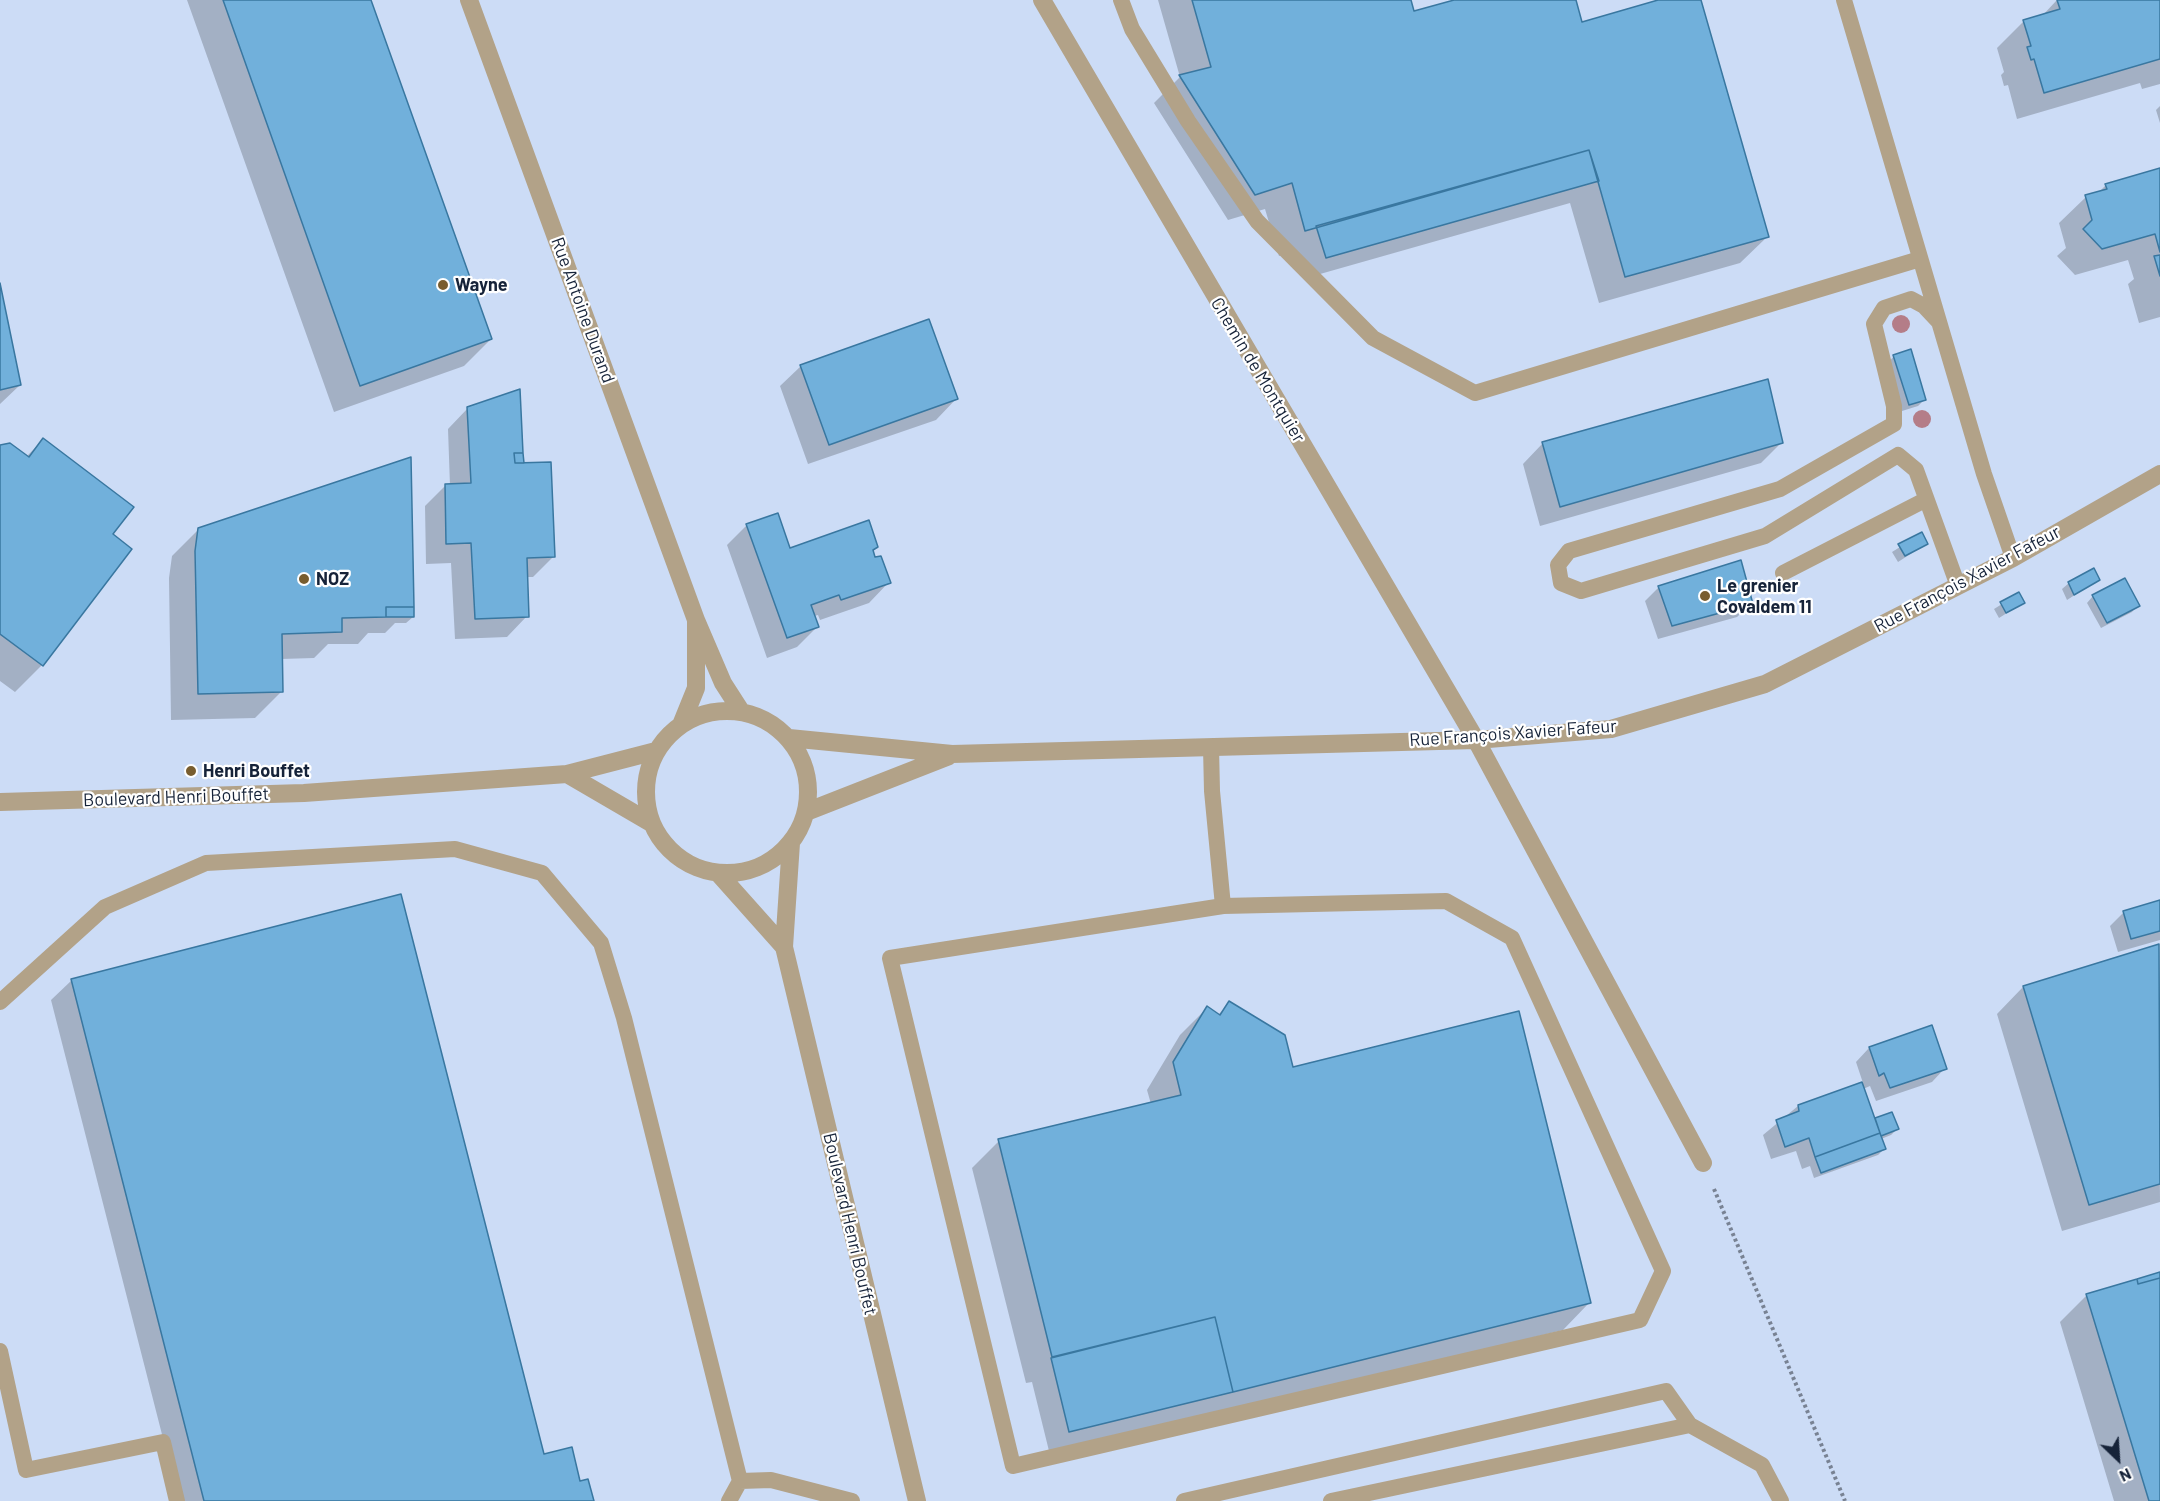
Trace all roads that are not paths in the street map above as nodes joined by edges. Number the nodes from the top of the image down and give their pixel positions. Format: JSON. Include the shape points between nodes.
{"nodes":[{"id":1,"x":469,"y":0,"type":"edge"},
{"id":2,"x":1042,"y":0,"type":"edge"},
{"id":3,"x":1122,"y":0,"type":"edge"},
{"id":4,"x":1844,"y":0,"type":"edge"},
{"id":5,"x":1920,"y":259,"type":"junction"},
{"id":6,"x":1939,"y":322,"type":"junction"},
{"id":7,"x":2160,"y":474,"type":"edge"},
{"id":8,"x":1925,"y":500,"type":"junction"},
{"id":9,"x":2013,"y":558,"type":"junction"},
{"id":10,"x":1783,"y":573,"type":"dead end"},
{"id":11,"x":1958,"y":586,"type":"junction"},
{"id":12,"x":696,"y":620,"type":"junction"},
{"id":13,"x":741,"y":711,"type":"junction"},
{"id":14,"x":681,"y":724,"type":"junction"},
{"id":15,"x":789,"y":738,"type":"junction"},
{"id":16,"x":1476,"y":740,"type":"junction"},
{"id":17,"x":1211,"y":747,"type":"junction"},
{"id":18,"x":656,"y":751,"type":"junction"},
{"id":19,"x":952,"y":754,"type":"junction"},
{"id":20,"x":567,"y":774,"type":"junction"},
{"id":21,"x":0,"y":802,"type":"edge"},
{"id":22,"x":806,"y":812,"type":"junction"},
{"id":23,"x":651,"y":823,"type":"junction"},
{"id":24,"x":790,"y":843,"type":"junction"},
{"id":25,"x":718,"y":873,"type":"junction"},
{"id":26,"x":1223,"y":906,"type":"junction"},
{"id":27,"x":784,"y":947,"type":"junction"},
{"id":28,"x":0,"y":1002,"type":"edge"},
{"id":29,"x":1703,"y":1163,"type":"road end"},
{"id":30,"x":0,"y":1351,"type":"edge"},
{"id":31,"x":1690,"y":1425,"type":"junction"},
{"id":32,"x":740,"y":1481,"type":"junction"},
{"id":33,"x":1355,"y":1498,"type":"edge"},
{"id":34,"x":177,"y":1501,"type":"edge"},
{"id":35,"x":729,"y":1501,"type":"edge"},
{"id":36,"x":852,"y":1501,"type":"edge"},
{"id":37,"x":916,"y":1501,"type":"edge"},
{"id":38,"x":1184,"y":1501,"type":"edge"},
{"id":39,"x":1331,"y":1501,"type":"edge"},
{"id":40,"x":1781,"y":1501,"type":"edge"}],
"edges":[{"from":1,"to":12,"type":"street","name":"Rue Antoine Durand"},
{"from":2,"to":16,"type":"street","name":"Chemin de Montquier"},
{"from":3,"to":5,"type":"lane","via":[[1132,29],[1257,221],[1373,338],[1474,393]]},
{"from":4,"to":5,"type":"lane"},
{"from":5,"to":6,"type":"lane"},
{"from":6,"to":8,"type":"lane","via":[[1911,299],[1884,308],[1874,324],[1894,406],[1894,424],[1780,489],[1569,551],[1558,565],[1561,583],[1581,591],[1765,536],[1898,455],[1916,470]]},
{"from":6,"to":9,"type":"lane"},
{"from":7,"to":9,"type":"street","name":"Rue François Xavier Fafeur"},
{"from":8,"to":10,"type":"lane"},
{"from":8,"to":11,"type":"lane"},
{"from":9,"to":11,"type":"street","name":"Rue François Xavier Fafeur"},
{"from":11,"to":16,"type":"street","name":"Rue François Xavier Fafeur","via":[[1765,684],[1611,729]]},
{"from":12,"to":13,"type":"street","name":"Rue Antoine Durand","via":[[723,683]]},
{"from":12,"to":14,"type":"street","via":[[696,688]]},
{"from":13,"to":14,"type":"street","via":[[720,710]]},
{"from":13,"to":15,"type":"street","via":[[767,721]]},
{"from":14,"to":18,"type":"street"},
{"from":15,"to":19,"type":"street","name":"Rue François Xavier Fafeur"},
{"from":15,"to":22,"type":"street","via":[[803,761],[808,786]]},
{"from":16,"to":17,"type":"street","name":"Rue François Xavier Fafeur"},
{"from":16,"to":29,"type":"street","name":"Chemin de Montquier"},
{"from":17,"to":19,"type":"street","name":"Rue François Xavier Fafeur"},
{"from":17,"to":26,"type":"lane"},
{"from":18,"to":20,"type":"street","name":"Boulevard Henri Bouffet"},
{"from":18,"to":23,"type":"street","via":[[647,783]]},
{"from":19,"to":22,"type":"street","name":"Rue François Xavier Fafeur"},
{"from":20,"to":21,"type":"street","name":"Boulevard Henri Bouffet","via":[[304,793]]},
{"from":20,"to":23,"type":"street"},
{"from":22,"to":24,"type":"street"},
{"from":23,"to":25,"type":"street","via":[[678,857],[697,868]]},
{"from":24,"to":25,"type":"street","via":[[770,861],[746,871]]},
{"from":24,"to":27,"type":"street","name":"Boulevard Henri Bouffet"},
{"from":25,"to":27,"type":"street","name":"Boulevard Henri Bouffet"},
{"from":26,"to":26,"type":"lane","via":[[890,958],[1013,1466],[1640,1320],[1663,1271],[1512,938],[1446,901]]},
{"from":27,"to":37,"type":"street","name":"Boulevard Henri Bouffet"},
{"from":28,"to":32,"type":"lane","via":[[105,907],[206,863],[455,849],[542,873],[601,944],[624,1018]]},
{"from":30,"to":34,"type":"lane","via":[[26,1470],[163,1442]]},
{"from":31,"to":33,"type":"lane"},
{"from":31,"to":38,"type":"lane","via":[[1666,1391]]},
{"from":31,"to":40,"type":"lane","via":[[1762,1465]]},
{"from":32,"to":35,"type":"lane"},
{"from":32,"to":36,"type":"lane","via":[[771,1480]]},
{"from":33,"to":39,"type":"lane"}]}
